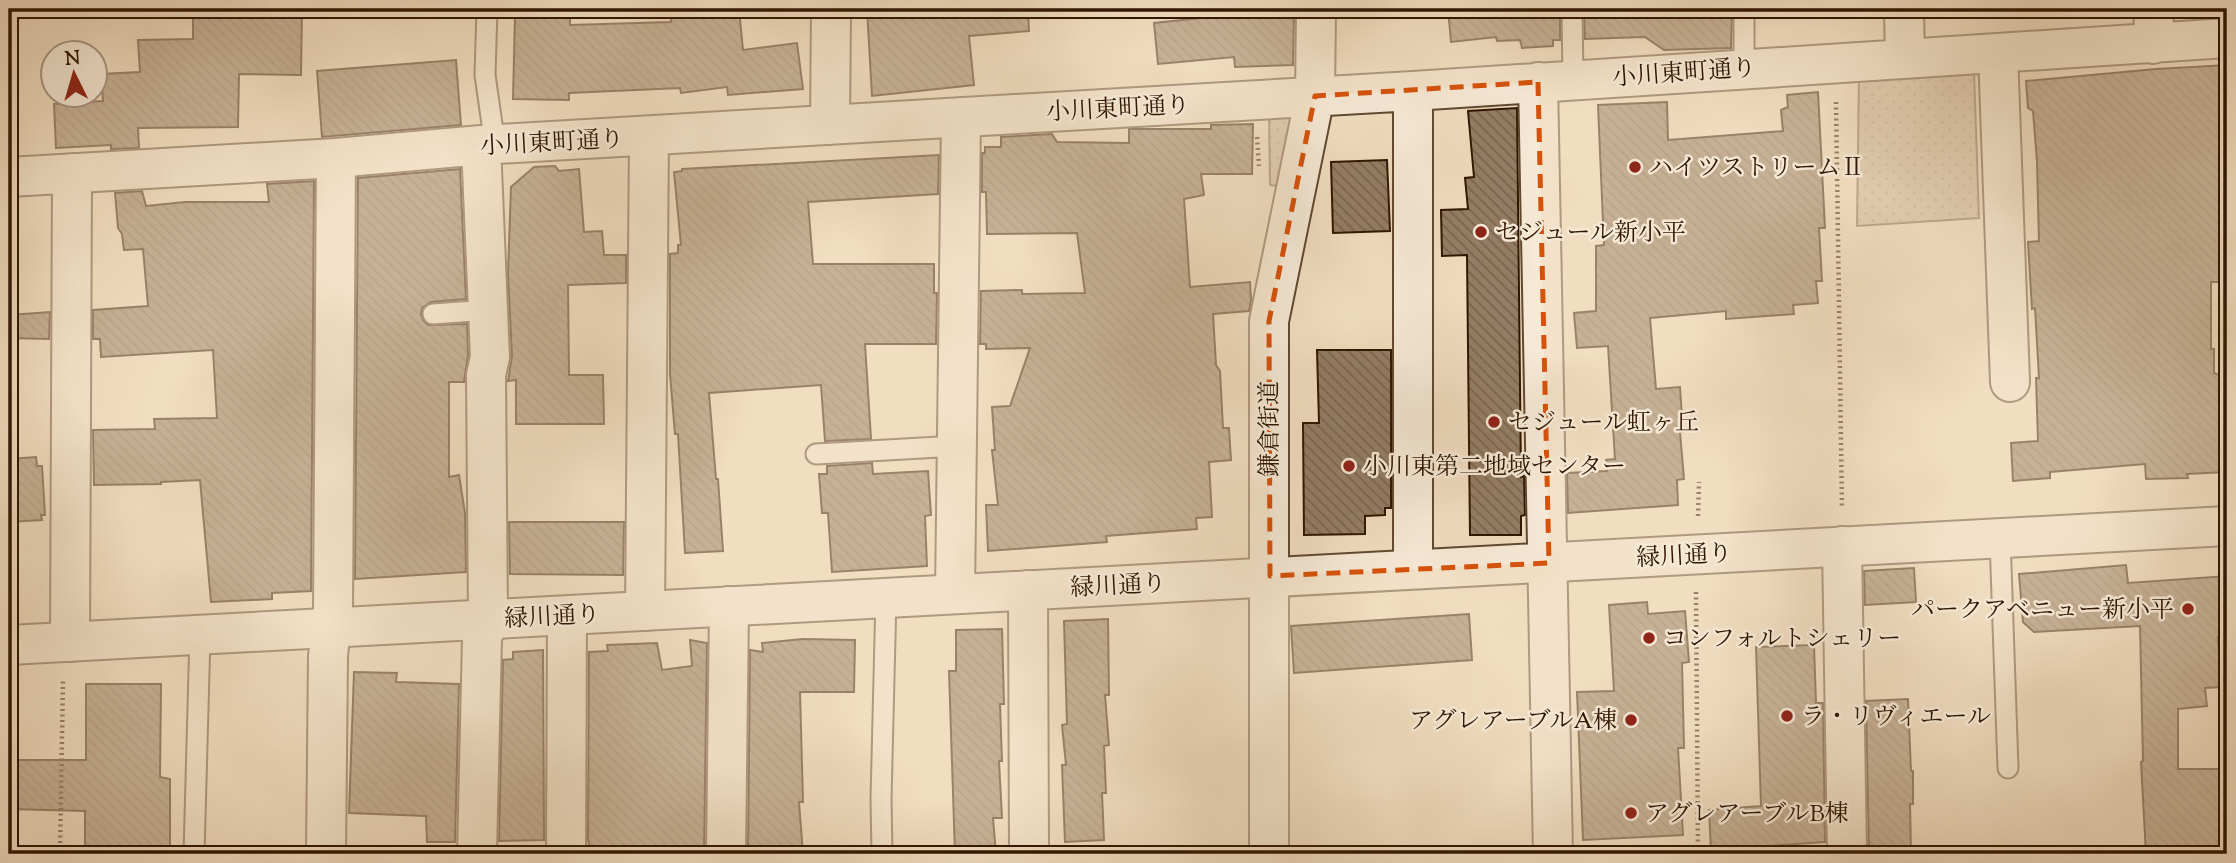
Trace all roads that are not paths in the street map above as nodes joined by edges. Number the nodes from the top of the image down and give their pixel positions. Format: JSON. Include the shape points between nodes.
{"nodes":[{"id":1,"x":487,"y":9,"type":"edge"},
{"id":2,"x":831,"y":9,"type":"edge"},
{"id":3,"x":1316,"y":9,"type":"edge"},
{"id":4,"x":1572,"y":9,"type":"edge"},
{"id":5,"x":1744,"y":9,"type":"edge"},
{"id":6,"x":1904,"y":9,"type":"edge"},
{"id":7,"x":2154,"y":26,"type":"edge"},
{"id":8,"x":2227,"y":38,"type":"edge"},
{"id":9,"x":1998,"y":53,"type":"junction"},
{"id":10,"x":1905,"y":58,"type":"junction"},
{"id":11,"x":1744,"y":68,"type":"junction"},
{"id":12,"x":1556,"y":81,"type":"junction"},
{"id":13,"x":1413,"y":91,"type":"junction"},
{"id":14,"x":1314,"y":96,"type":"junction"},
{"id":15,"x":961,"y":117,"type":"junction"},
{"id":16,"x":830,"y":125,"type":"junction"},
{"id":17,"x":649,"y":137,"type":"junction"},
{"id":18,"x":488,"y":145,"type":"junction"},
{"id":19,"x":335,"y":158,"type":"junction"},
{"id":20,"x":72,"y":173,"type":"junction"},
{"id":21,"x":9,"y":177,"type":"edge"},
{"id":22,"x":488,"y":310,"type":"junction"},
{"id":23,"x":433,"y":314,"type":"dead end"},
{"id":24,"x":2010,"y":382,"type":"dead end"},
{"id":25,"x":957,"y":446,"type":"junction"},
{"id":26,"x":816,"y":454,"type":"dead end"},
{"id":27,"x":2227,"y":526,"type":"edge"},
{"id":28,"x":2000,"y":538,"type":"junction"},
{"id":29,"x":1842,"y":546,"type":"junction"},
{"id":30,"x":1549,"y":563,"type":"junction"},
{"id":31,"x":1413,"y":569,"type":"junction"},
{"id":32,"x":1270,"y":576,"type":"junction"},
{"id":33,"x":1028,"y":590,"type":"junction"},
{"id":34,"x":955,"y":593,"type":"junction"},
{"id":35,"x":886,"y":597,"type":"junction"},
{"id":36,"x":729,"y":606,"type":"junction"},
{"id":37,"x":645,"y":611,"type":"junction"},
{"id":38,"x":567,"y":615,"type":"junction"},
{"id":39,"x":488,"y":619,"type":"junction"},
{"id":40,"x":332,"y":628,"type":"junction"},
{"id":41,"x":200,"y":635,"type":"junction"},
{"id":42,"x":9,"y":645,"type":"edge"},
{"id":43,"x":66,"y":657,"type":"junction"},
{"id":44,"x":2008,"y":768,"type":"dead end"},
{"id":45,"x":194,"y":854,"type":"edge"},
{"id":46,"x":326,"y":854,"type":"edge"},
{"id":47,"x":477,"y":854,"type":"edge"},
{"id":48,"x":566,"y":854,"type":"edge"},
{"id":49,"x":726,"y":854,"type":"edge"},
{"id":50,"x":883,"y":854,"type":"edge"},
{"id":51,"x":1029,"y":854,"type":"edge"},
{"id":52,"x":1269,"y":854,"type":"edge"},
{"id":53,"x":1553,"y":854,"type":"edge"},
{"id":54,"x":1847,"y":854,"type":"edge"}],
"edges":[{"from":1,"to":18,"type":"lane"},
{"from":2,"to":16,"type":"street"},
{"from":3,"to":14,"type":"street","name":"鎌倉街道"},
{"from":4,"to":12,"type":"lane"},
{"from":5,"to":11,"type":"lane"},
{"from":6,"to":10,"type":"street"},
{"from":7,"to":8,"type":"street","name":"小川東町通り"},
{"from":7,"to":9,"type":"street","name":"小川東町通り"},
{"from":9,"to":10,"type":"street","name":"小川東町通り"},
{"from":9,"to":24,"type":"street"},
{"from":10,"to":11,"type":"street","name":"小川東町通り"},
{"from":11,"to":12,"type":"street","name":"小川東町通り"},
{"from":12,"to":13,"type":"street","name":"小川東町通り"},
{"from":12,"to":30,"type":"street"},
{"from":13,"to":14,"type":"street","name":"小川東町通り"},
{"from":13,"to":31,"type":"street"},
{"from":14,"to":15,"type":"street","name":"小川東町通り"},
{"from":14,"to":32,"type":"street","name":"鎌倉街道","via":[[1269,321]]},
{"from":15,"to":16,"type":"street","name":"小川東町通り"},
{"from":15,"to":25,"type":"street"},
{"from":16,"to":17,"type":"street","name":"小川東町通り"},
{"from":17,"to":18,"type":"street","name":"小川東町通り"},
{"from":17,"to":37,"type":"street"},
{"from":18,"to":19,"type":"street","name":"小川東町通り"},
{"from":18,"to":22,"type":"street"},
{"from":19,"to":20,"type":"street","name":"小川東町通り"},
{"from":19,"to":40,"type":"street"},
{"from":20,"to":21,"type":"street","name":"小川東町通り"},
{"from":20,"to":43,"type":"street"},
{"from":22,"to":23,"type":"lane"},
{"from":22,"to":39,"type":"street"},
{"from":25,"to":26,"type":"lane"},
{"from":25,"to":34,"type":"street"},
{"from":27,"to":28,"type":"street","name":"緑川通り"},
{"from":28,"to":29,"type":"street","name":"緑川通り"},
{"from":28,"to":44,"type":"lane"},
{"from":29,"to":30,"type":"street","name":"緑川通り"},
{"from":29,"to":54,"type":"street"},
{"from":30,"to":31,"type":"street","name":"緑川通り"},
{"from":30,"to":53,"type":"street"},
{"from":31,"to":32,"type":"street","name":"緑川通り"},
{"from":32,"to":33,"type":"street","name":"緑川通り"},
{"from":32,"to":52,"type":"street","name":"鎌倉街道"},
{"from":33,"to":34,"type":"street","name":"緑川通り"},
{"from":33,"to":51,"type":"street"},
{"from":34,"to":35,"type":"street","name":"緑川通り"},
{"from":35,"to":36,"type":"street","name":"緑川通り"},
{"from":35,"to":50,"type":"lane"},
{"from":36,"to":37,"type":"street","name":"緑川通り"},
{"from":36,"to":49,"type":"street"},
{"from":37,"to":38,"type":"street","name":"緑川通り"},
{"from":38,"to":39,"type":"street","name":"緑川通り"},
{"from":38,"to":48,"type":"street"},
{"from":39,"to":40,"type":"street","name":"緑川通り"},
{"from":39,"to":47,"type":"street","via":[[482,638]]},
{"from":40,"to":41,"type":"street","name":"緑川通り"},
{"from":40,"to":46,"type":"street"},
{"from":41,"to":43,"type":"street","name":"緑川通り"},
{"from":41,"to":45,"type":"lane"},
{"from":42,"to":43,"type":"street","name":"緑川通り"}]}
